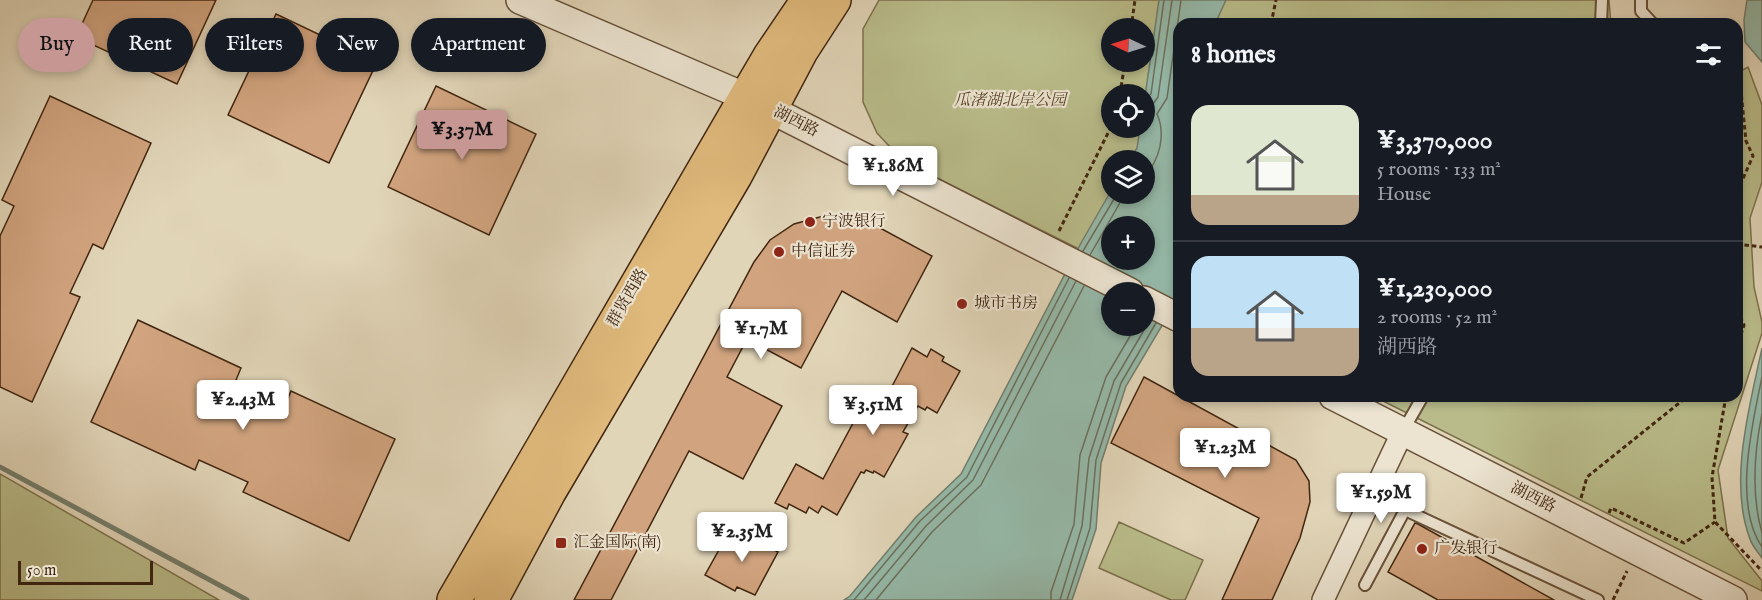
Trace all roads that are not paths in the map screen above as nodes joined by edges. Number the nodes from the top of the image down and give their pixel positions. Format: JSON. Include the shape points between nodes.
{"nodes":[{"id":1,"x":520,"y":0,"type":"edge"},
{"id":2,"x":808,"y":0,"type":"edge"},
{"id":3,"x":834,"y":0,"type":"edge"},
{"id":4,"x":1602,"y":0,"type":"edge"},
{"id":5,"x":1641,"y":0,"type":"edge"},
{"id":6,"x":1601,"y":18,"type":"edge"},
{"id":7,"x":1647,"y":18,"type":"edge"},
{"id":8,"x":758,"y":103,"type":"junction"},
{"id":9,"x":1110,"y":282,"type":"edge"},
{"id":10,"x":1155,"y":305,"type":"edge"},
{"id":11,"x":1173,"y":314,"type":"edge"},
{"id":12,"x":1345,"y":402,"type":"edge"},
{"id":13,"x":1420,"y":402,"type":"edge"},
{"id":14,"x":1403,"y":432,"type":"junction"},
{"id":15,"x":1365,"y":585,"type":"dead end"},
{"id":16,"x":454,"y":600,"type":"edge"},
{"id":17,"x":491,"y":600,"type":"edge"},
{"id":18,"x":1323,"y":600,"type":"edge"},
{"id":19,"x":1598,"y":600,"type":"edge"},
{"id":20,"x":1733,"y":600,"type":"edge"}],
"edges":[{"from":1,"to":8,"type":"street","name":"湖西路"},
{"from":2,"to":8,"type":"main road","name":"群贤西路","via":[[770,56]]},
{"from":3,"to":8,"type":"main road","name":"群贤西路","via":[[801,51]]},
{"from":4,"to":6,"type":"lane"},
{"from":5,"to":7,"type":"lane","via":[[1641,11]]},
{"from":8,"to":9,"type":"street","name":"湖西路"},
{"from":8,"to":16,"type":"main road","name":"群贤西路"},
{"from":8,"to":17,"type":"main road","name":"群贤西路","via":[[735,176],[549,492]]},
{"from":10,"to":11,"type":"street"},
{"from":12,"to":14,"type":"street","name":"湖西路"},
{"from":13,"to":14,"type":"lane"},
{"from":14,"to":18,"type":"street"},
{"from":14,"to":20,"type":"street","name":"湖西路"},
{"from":15,"to":19,"type":"lane","via":[[1405,510]]}]}
